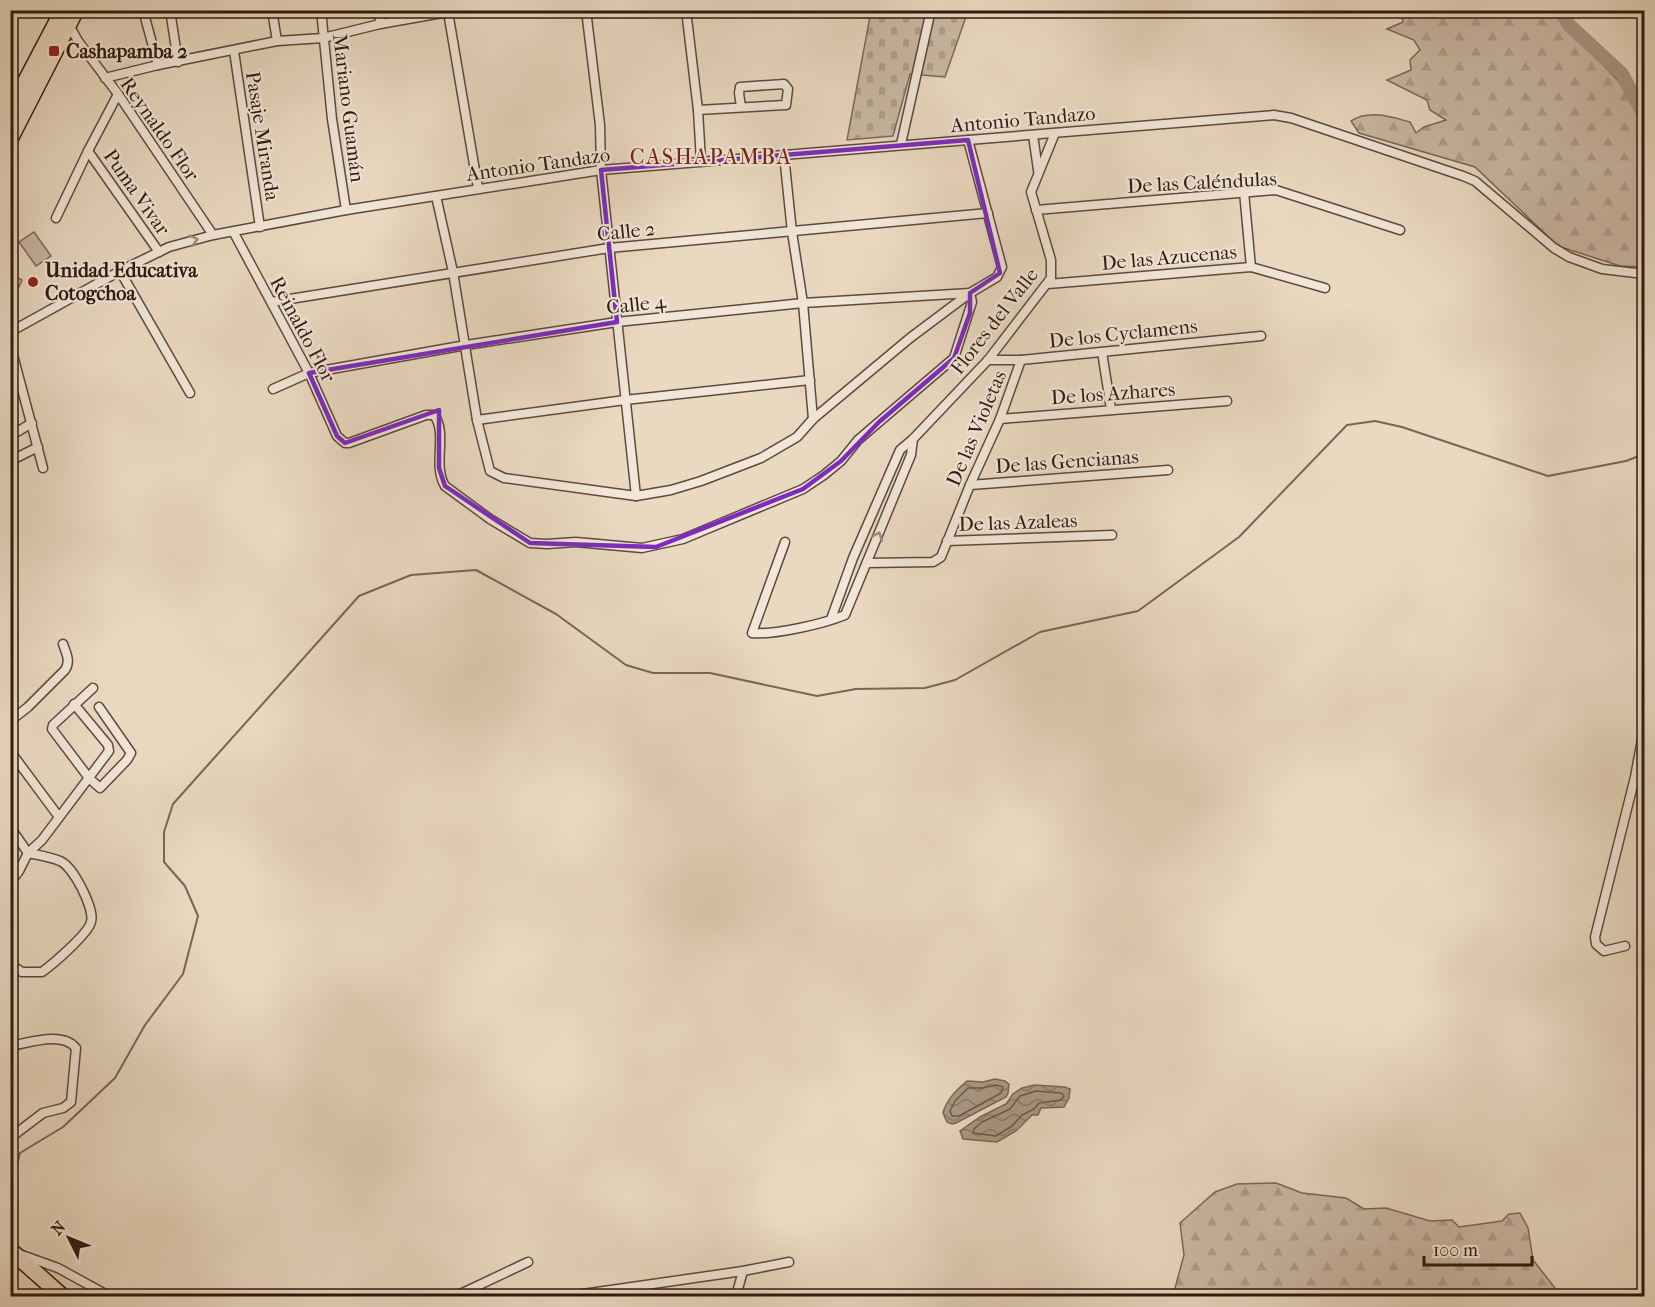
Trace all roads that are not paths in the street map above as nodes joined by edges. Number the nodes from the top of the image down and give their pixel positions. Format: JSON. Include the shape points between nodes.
{"nodes":[{"id":1,"x":143,"y":10,"type":"edge"},
{"id":2,"x":170,"y":10,"type":"edge"},
{"id":3,"x":272,"y":10,"type":"edge"},
{"id":4,"x":321,"y":10,"type":"edge"},
{"id":5,"x":379,"y":10,"type":"edge"},
{"id":6,"x":459,"y":10,"type":"edge"},
{"id":7,"x":586,"y":10,"type":"edge"},
{"id":8,"x":686,"y":10,"type":"edge"},
{"id":9,"x":931,"y":10,"type":"edge"},
{"id":10,"x":448,"y":12,"type":"junction"},
{"id":11,"x":66,"y":14,"type":"edge"},
{"id":12,"x":380,"y":24,"type":"junction"},
{"id":13,"x":323,"y":38,"type":"junction"},
{"id":14,"x":277,"y":41,"type":"junction"},
{"id":15,"x":234,"y":51,"type":"junction"},
{"id":16,"x":178,"y":62,"type":"junction"},
{"id":17,"x":158,"y":65,"type":"junction"},
{"id":18,"x":105,"y":78,"type":"junction"},
{"id":19,"x":118,"y":94,"type":"junction"},
{"id":20,"x":741,"y":107,"type":"junction"},
{"id":21,"x":698,"y":110,"type":"junction"},
{"id":22,"x":10,"y":111,"type":"edge"},
{"id":23,"x":1055,"y":133,"type":"junction"},
{"id":24,"x":1033,"y":135,"type":"junction"},
{"id":25,"x":10,"y":138,"type":"edge"},
{"id":26,"x":968,"y":140,"type":"junction"},
{"id":27,"x":901,"y":144,"type":"junction"},
{"id":28,"x":88,"y":151,"type":"junction"},
{"id":29,"x":784,"y":155,"type":"junction"},
{"id":30,"x":701,"y":161,"type":"junction"},
{"id":31,"x":601,"y":170,"type":"junction"},
{"id":32,"x":1038,"y":171,"type":"junction"},
{"id":33,"x":478,"y":188,"type":"junction"},
{"id":34,"x":1244,"y":192,"type":"junction"},
{"id":35,"x":436,"y":196,"type":"junction"},
{"id":36,"x":346,"y":210,"type":"junction"},
{"id":37,"x":1036,"y":210,"type":"junction"},
{"id":38,"x":988,"y":213,"type":"junction"},
{"id":39,"x":56,"y":218,"type":"dead end"},
{"id":40,"x":260,"y":226,"type":"junction"},
{"id":41,"x":1400,"y":230,"type":"dead end"},
{"id":42,"x":234,"y":232,"type":"junction"},
{"id":43,"x":792,"y":232,"type":"junction"},
{"id":44,"x":213,"y":235,"type":"junction"},
{"id":45,"x":609,"y":248,"type":"junction"},
{"id":46,"x":159,"y":252,"type":"junction"},
{"id":47,"x":1251,"y":267,"type":"junction"},
{"id":48,"x":120,"y":270,"type":"junction"},
{"id":49,"x":453,"y":272,"type":"junction"},
{"id":50,"x":1644,"y":274,"type":"edge"},
{"id":51,"x":1048,"y":284,"type":"junction"},
{"id":52,"x":1325,"y":288,"type":"dead end"},
{"id":53,"x":970,"y":293,"type":"junction"},
{"id":54,"x":271,"y":302,"type":"junction"},
{"id":55,"x":803,"y":303,"type":"junction"},
{"id":56,"x":617,"y":322,"type":"junction"},
{"id":57,"x":10,"y":332,"type":"edge"},
{"id":58,"x":1261,"y":336,"type":"dead end"},
{"id":59,"x":10,"y":344,"type":"edge"},
{"id":60,"x":466,"y":345,"type":"junction"},
{"id":61,"x":1102,"y":352,"type":"junction"},
{"id":62,"x":988,"y":360,"type":"junction"},
{"id":63,"x":1021,"y":360,"type":"junction"},
{"id":64,"x":309,"y":373,"type":"junction"},
{"id":65,"x":810,"y":380,"type":"junction"},
{"id":66,"x":273,"y":389,"type":"dead end"},
{"id":67,"x":190,"y":393,"type":"dead end"},
{"id":68,"x":625,"y":400,"type":"junction"},
{"id":69,"x":1227,"y":401,"type":"dead end"},
{"id":70,"x":1111,"y":409,"type":"junction"},
{"id":71,"x":813,"y":418,"type":"junction"},
{"id":72,"x":1000,"y":419,"type":"junction"},
{"id":73,"x":477,"y":420,"type":"junction"},
{"id":74,"x":32,"y":423,"type":"junction"},
{"id":75,"x":10,"y":435,"type":"edge"},
{"id":76,"x":913,"y":439,"type":"junction"},
{"id":77,"x":38,"y":447,"type":"junction"},
{"id":78,"x":10,"y":461,"type":"edge"},
{"id":79,"x":43,"y":468,"type":"dead end"},
{"id":80,"x":1168,"y":470,"type":"dead end"},
{"id":81,"x":970,"y":485,"type":"junction"},
{"id":82,"x":636,"y":496,"type":"junction"},
{"id":83,"x":1112,"y":535,"type":"dead end"},
{"id":84,"x":947,"y":541,"type":"junction"},
{"id":85,"x":784,"y":542,"type":"dead end"},
{"id":86,"x":867,"y":563,"type":"junction"},
{"id":87,"x":831,"y":619,"type":"junction"},
{"id":88,"x":63,"y":644,"type":"dead end"},
{"id":89,"x":93,"y":688,"type":"dead end"},
{"id":90,"x":74,"y":704,"type":"junction"},
{"id":91,"x":99,"y":707,"type":"dead end"},
{"id":92,"x":10,"y":721,"type":"edge"},
{"id":93,"x":1644,"y":729,"type":"edge"},
{"id":94,"x":10,"y":751,"type":"edge"},
{"id":95,"x":89,"y":777,"type":"junction"},
{"id":96,"x":59,"y":817,"type":"junction"},
{"id":97,"x":10,"y":827,"type":"edge"},
{"id":98,"x":28,"y":853,"type":"junction"},
{"id":99,"x":10,"y":883,"type":"edge"},
{"id":100,"x":1626,"y":946,"type":"dead end"},
{"id":101,"x":14,"y":967,"type":"dead end"},
{"id":102,"x":10,"y":1046,"type":"edge"},
{"id":103,"x":10,"y":1138,"type":"edge"},
{"id":104,"x":10,"y":1250,"type":"edge"},
{"id":105,"x":528,"y":1262,"type":"dead end"},
{"id":106,"x":789,"y":1262,"type":"dead end"},
{"id":107,"x":743,"y":1271,"type":"junction"},
{"id":108,"x":643,"y":1286,"type":"junction"},
{"id":109,"x":576,"y":1295,"type":"edge"},
{"id":110,"x":62,"y":1296,"type":"edge"},
{"id":111,"x":109,"y":1296,"type":"edge"},
{"id":112,"x":456,"y":1296,"type":"edge"},
{"id":113,"x":639,"y":1296,"type":"edge"},
{"id":114,"x":645,"y":1296,"type":"edge"},
{"id":115,"x":736,"y":1296,"type":"edge"}],
"edges":[{"from":1,"to":17,"type":"street"},
{"from":2,"to":16,"type":"street"},
{"from":3,"to":14,"type":"street"},
{"from":4,"to":13,"type":"street","name":"Mariano Guamán"},
{"from":5,"to":12,"type":"street"},
{"from":6,"to":10,"type":"street"},
{"from":7,"to":31,"type":"street","via":[[600,125]]},
{"from":8,"to":21,"type":"street"},
{"from":9,"to":27,"type":"street"},
{"from":10,"to":12,"type":"street"},
{"from":10,"to":33,"type":"street"},
{"from":11,"to":18,"type":"street","name":"Reynaldo Flor","via":[[78,41]]},
{"from":11,"to":22,"type":"highway"},
{"from":11,"to":25,"type":"highway"},
{"from":12,"to":13,"type":"street"},
{"from":13,"to":14,"type":"street"},
{"from":13,"to":36,"type":"street","name":"Mariano Guamán"},
{"from":14,"to":15,"type":"street"},
{"from":15,"to":16,"type":"street"},
{"from":15,"to":40,"type":"street","name":"Pasaje Miranda"},
{"from":16,"to":17,"type":"street"},
{"from":17,"to":18,"type":"street"},
{"from":18,"to":19,"type":"street","name":"Reynaldo Flor"},
{"from":19,"to":28,"type":"street"},
{"from":19,"to":44,"type":"street","name":"Reynaldo Flor"},
{"from":20,"to":20,"type":"street","via":[[740,87],[783,84],[788,89],[786,105]]},
{"from":20,"to":21,"type":"street"},
{"from":21,"to":30,"type":"street"},
{"from":23,"to":24,"type":"street","name":"Antonio Tandazo"},
{"from":23,"to":32,"type":"street","name":"Flores del Valle"},
{"from":23,"to":50,"type":"street","name":"Antonio Tandazo","via":[[1274,115],[1291,118],[1475,181],[1569,258],[1602,269]]},
{"from":24,"to":26,"type":"street","name":"Antonio Tandazo"},
{"from":24,"to":32,"type":"street","name":"Flores del Valle"},
{"from":26,"to":27,"type":"street","name":"Antonio Tandazo"},
{"from":26,"to":38,"type":"street"},
{"from":27,"to":29,"type":"street","name":"Antonio Tandazo"},
{"from":28,"to":39,"type":"street"},
{"from":28,"to":46,"type":"street","name":"Puma Vivar"},
{"from":29,"to":30,"type":"street","name":"Antonio Tandazo"},
{"from":29,"to":43,"type":"street"},
{"from":30,"to":31,"type":"street","name":"Antonio Tandazo"},
{"from":31,"to":33,"type":"street","name":"Antonio Tandazo"},
{"from":31,"to":45,"type":"street"},
{"from":32,"to":37,"type":"street","name":"Flores del Valle","via":[[1031,192]]},
{"from":33,"to":35,"type":"street","name":"Antonio Tandazo"},
{"from":34,"to":37,"type":"street","name":"De las Caléndulas"},
{"from":34,"to":41,"type":"street","name":"De las Caléndulas","via":[[1279,190]]},
{"from":34,"to":47,"type":"street"},
{"from":35,"to":36,"type":"street","name":"Antonio Tandazo"},
{"from":35,"to":49,"type":"street"},
{"from":36,"to":40,"type":"street","name":"Antonio Tandazo"},
{"from":37,"to":51,"type":"street","name":"Flores del Valle","via":[[1051,260]]},
{"from":38,"to":43,"type":"street","name":"Calle 2"},
{"from":38,"to":53,"type":"street","via":[[1002,267],[997,277]]},
{"from":40,"to":42,"type":"street","name":"Antonio Tandazo"},
{"from":42,"to":44,"type":"street","name":"Antonio Tandazo"},
{"from":42,"to":54,"type":"street","name":"Reinaldo Flor"},
{"from":43,"to":45,"type":"street","name":"Calle 2"},
{"from":43,"to":55,"type":"street"},
{"from":46,"to":44,"type":"street","name":"Antonio Tandazo","one_way":true},
{"from":45,"to":49,"type":"street","name":"Calle 2"},
{"from":45,"to":56,"type":"street"},
{"from":46,"to":48,"type":"street","name":"Antonio Tandazo"},
{"from":47,"to":51,"type":"street","name":"De las Azucenas"},
{"from":47,"to":52,"type":"street","name":"De las Azucenas"},
{"from":48,"to":57,"type":"street","name":"Antonio Tandazo"},
{"from":48,"to":67,"type":"street"},
{"from":49,"to":54,"type":"street","name":"Calle 2"},
{"from":49,"to":60,"type":"street"},
{"from":51,"to":62,"type":"street","name":"Flores del Valle"},
{"from":53,"to":55,"type":"street","name":"Calle 4"},
{"from":53,"to":64,"type":"street","name":"Reinaldo Flor","via":[[970,313],[954,358],[858,440],[824,476],[803,489],[683,539],[656,546],[530,543],[450,491],[440,479],[439,422],[434,415],[345,443],[337,436]]},
{"from":53,"to":71,"type":"street"},
{"from":54,"to":64,"type":"street","name":"Reinaldo Flor"},
{"from":55,"to":56,"type":"street","name":"Calle 4"},
{"from":55,"to":65,"type":"street"},
{"from":56,"to":60,"type":"street","name":"Calle 4"},
{"from":56,"to":68,"type":"street"},
{"from":58,"to":61,"type":"street","name":"De los Cyclamens"},
{"from":59,"to":74,"type":"street"},
{"from":60,"to":64,"type":"street","name":"Calle 4"},
{"from":60,"to":73,"type":"street"},
{"from":61,"to":63,"type":"street","name":"De los Cyclamens"},
{"from":61,"to":70,"type":"street"},
{"from":62,"to":63,"type":"street","name":"De los Cyclamens"},
{"from":62,"to":76,"type":"street","name":"Flores del Valle"},
{"from":63,"to":72,"type":"street","name":"De las Violetas"},
{"from":64,"to":66,"type":"street","name":"Calle 4"},
{"from":65,"to":68,"type":"street"},
{"from":65,"to":71,"type":"street"},
{"from":68,"to":73,"type":"street"},
{"from":68,"to":82,"type":"street"},
{"from":69,"to":70,"type":"street","name":"De los Azhares"},
{"from":70,"to":72,"type":"street","name":"De los Azhares"},
{"from":71,"to":82,"type":"street","via":[[797,437],[761,458],[701,481]]},
{"from":72,"to":81,"type":"street","name":"De las Violetas"},
{"from":73,"to":82,"type":"street","via":[[488,467],[495,475]]},
{"from":74,"to":75,"type":"street"},
{"from":74,"to":77,"type":"street"},
{"from":86,"to":76,"type":"street","name":"Flores del Valle","one_way":true,"via":[[911,454]]},
{"from":76,"to":87,"type":"street","name":"Flores del Valle","via":[[900,450]]},
{"from":77,"to":78,"type":"street"},
{"from":77,"to":79,"type":"street"},
{"from":80,"to":81,"type":"street","name":"De las Gencianas"},
{"from":81,"to":84,"type":"street","name":"De las Violetas"},
{"from":83,"to":84,"type":"street","name":"De las Azaleas"},
{"from":84,"to":86,"type":"street","name":"De las Azaleas","via":[[936,562]]},
{"from":85,"to":87,"type":"street","name":"Flores del Valle","via":[[752,633]]},
{"from":86,"to":87,"type":"street","name":"Flores del Valle","via":[[846,614]]},
{"from":88,"to":92,"type":"street","via":[[68,667]]},
{"from":89,"to":90,"type":"street"},
{"from":90,"to":95,"type":"street","via":[[110,746]]},
{"from":90,"to":95,"type":"street","via":[[52,729]]},
{"from":91,"to":95,"type":"street","via":[[131,753],[100,788]]},
{"from":93,"to":100,"type":"street","via":[[1595,937],[1604,951]]},
{"from":94,"to":96,"type":"street"},
{"from":95,"to":96,"type":"street"},
{"from":96,"to":98,"type":"street"},
{"from":97,"to":98,"type":"street"},
{"from":98,"to":99,"type":"street"},
{"from":98,"to":101,"type":"street","via":[[66,865],[75,875],[91,910],[92,922],[42,972],[22,972]]},
{"from":102,"to":103,"type":"street","via":[[64,1040],[76,1048],[69,1105],[43,1113]]},
{"from":104,"to":110,"type":"highway"},
{"from":104,"to":111,"type":"street","via":[[58,1268]]},
{"from":105,"to":112,"type":"street"},
{"from":106,"to":107,"type":"street"},
{"from":107,"to":108,"type":"street"},
{"from":107,"to":115,"type":"street"},
{"from":108,"to":109,"type":"street"},
{"from":108,"to":113,"type":"street"},
{"from":108,"to":114,"type":"street"}]}
